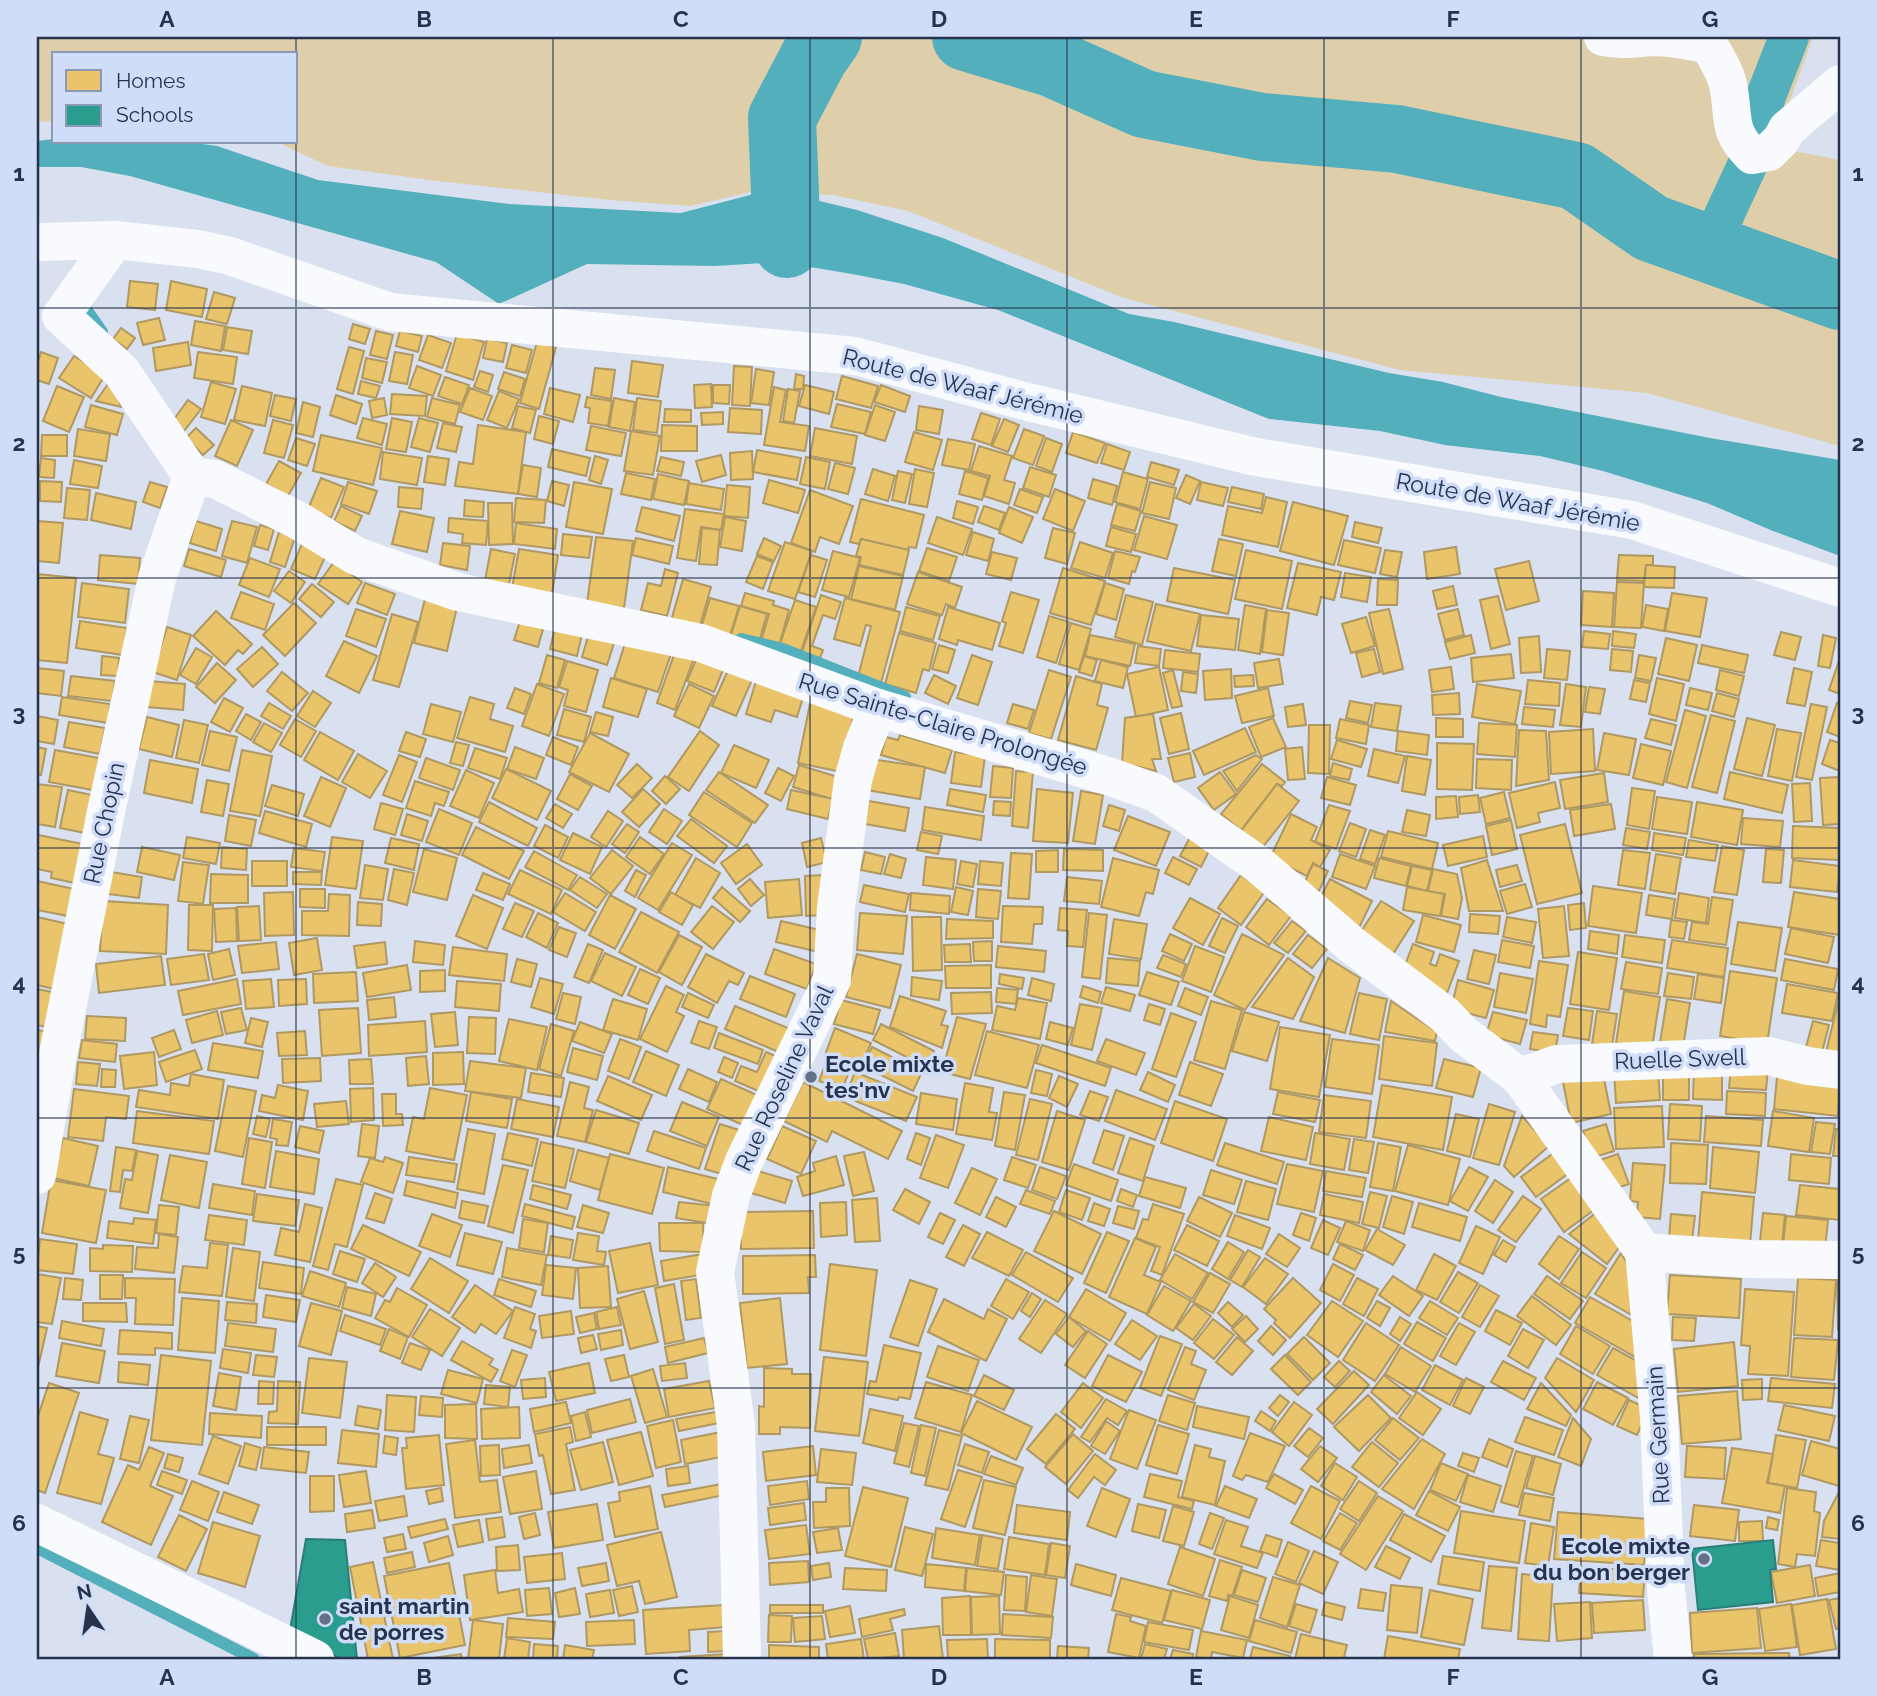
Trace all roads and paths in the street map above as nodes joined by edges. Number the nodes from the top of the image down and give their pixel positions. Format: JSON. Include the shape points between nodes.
{"nodes":[{"id":1,"x":1603,"y":37,"type":"edge"},
{"id":2,"x":1840,"y":84,"type":"edge"},
{"id":3,"x":116,"y":240,"type":"junction"},
{"id":4,"x":37,"y":242,"type":"edge"},
{"id":5,"x":192,"y":476,"type":"junction"},
{"id":6,"x":1840,"y":588,"type":"edge"},
{"id":7,"x":878,"y":708,"type":"junction"},
{"id":8,"x":1840,"y":1070,"type":"edge"},
{"id":9,"x":1520,"y":1077,"type":"junction"},
{"id":10,"x":37,"y":1175,"type":"edge"},
{"id":11,"x":1644,"y":1252,"type":"junction"},
{"id":12,"x":1840,"y":1260,"type":"edge"},
{"id":13,"x":37,"y":1523,"type":"edge"},
{"id":14,"x":315,"y":1659,"type":"edge"},
{"id":15,"x":742,"y":1659,"type":"edge"},
{"id":16,"x":1673,"y":1659,"type":"edge"}],
"edges":[{"from":1,"to":2,"type":"street","via":[[1621,41],[1655,37],[1709,46],[1729,88],[1731,120],[1739,143],[1752,155],[1769,152],[1787,129]]},
{"from":3,"to":4,"type":"street","name":"Route de Waaf Jérémie"},
{"from":3,"to":5,"type":"street","via":[[61,316],[121,371]]},
{"from":3,"to":6,"type":"street","name":"Route de Waaf Jérémie","via":[[230,256],[390,312],[855,356],[1256,457],[1632,520]]},
{"from":5,"to":7,"type":"street","name":"Rue Sainte-Claire Prolongée","via":[[215,479],[356,556],[458,592],[701,643]]},
{"from":5,"to":10,"type":"street","name":"Rue Chopin","via":[[157,578],[107,807]]},
{"from":7,"to":9,"type":"street","name":"Rue Sainte-Claire Prolongée","via":[[1156,793],[1259,865],[1352,946]]},
{"from":7,"to":15,"type":"street","name":"Rue Roseline Vaval","via":[[853,780],[836,907],[832,980],[744,1161],[731,1196],[715,1272],[736,1424]]},
{"from":8,"to":9,"type":"street","name":"Ruelle Swell","via":[[1769,1056],[1557,1064]]},
{"from":9,"to":11,"type":"street","name":"Rue Sainte-Claire Prolongée"},
{"from":11,"to":12,"type":"street"},
{"from":11,"to":16,"type":"street","name":"Rue Germain"},
{"from":13,"to":14,"type":"street"}]}
